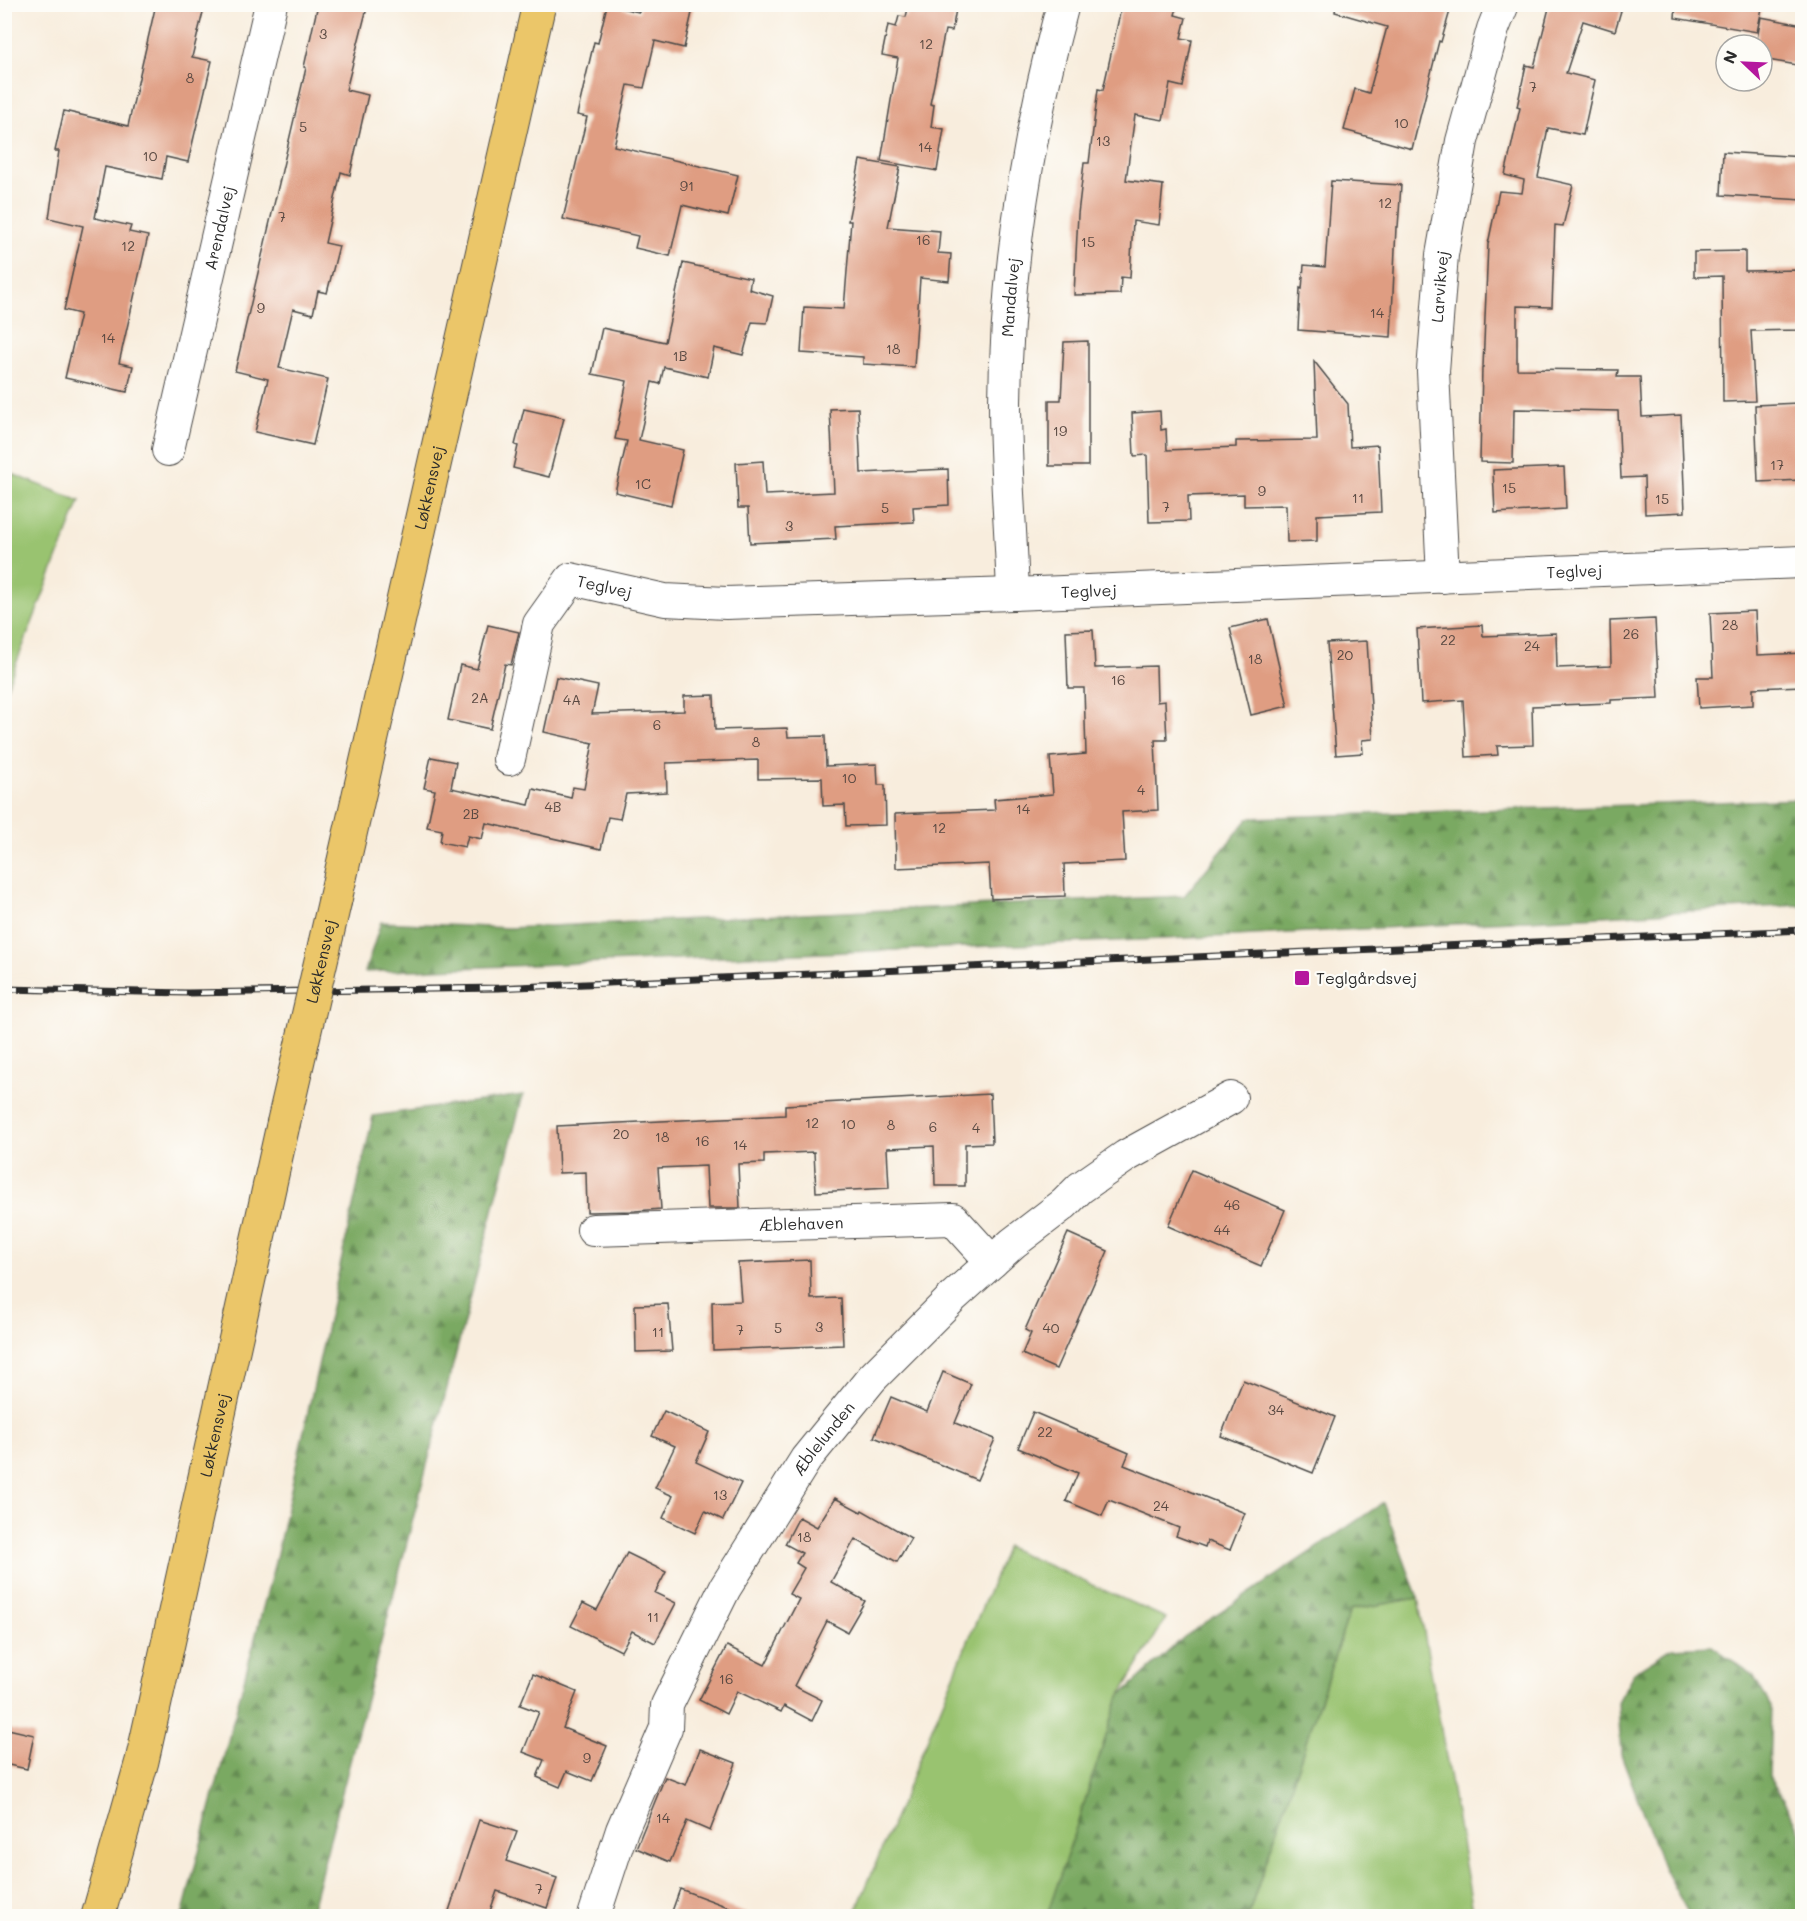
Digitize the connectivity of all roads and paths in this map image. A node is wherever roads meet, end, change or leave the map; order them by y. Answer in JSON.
{"nodes":[{"id":1,"x":271,"y":4,"type":"edge"},
{"id":2,"x":539,"y":4,"type":"edge"},
{"id":3,"x":1063,"y":4,"type":"edge"},
{"id":4,"x":1503,"y":4,"type":"edge"},
{"id":5,"x":168,"y":450,"type":"dead end"},
{"id":6,"x":1803,"y":562,"type":"edge"},
{"id":7,"x":1443,"y":577,"type":"junction"},
{"id":8,"x":1013,"y":594,"type":"junction"},
{"id":9,"x":509,"y":759,"type":"dead end"},
{"id":10,"x":1231,"y":1098,"type":"dead end"},
{"id":11,"x":593,"y":1230,"type":"dead end"},
{"id":12,"x":992,"y":1262,"type":"junction"},
{"id":13,"x":98,"y":1917,"type":"edge"},
{"id":14,"x":594,"y":1917,"type":"edge"}],
"edges":[{"from":1,"to":5,"type":"street","name":"Arendalvej"},
{"from":2,"to":13,"type":"main road","name":"Løkkensvej","bridge":true},
{"from":3,"to":8,"type":"street","name":"Mandalvej"},
{"from":4,"to":7,"type":"street","name":"Larvikvej"},
{"from":6,"to":7,"type":"street","name":"Teglvej"},
{"from":7,"to":8,"type":"street","name":"Teglvej"},
{"from":8,"to":9,"type":"street","name":"Teglvej"},
{"from":10,"to":12,"type":"street","name":"Æblelunden"},
{"from":11,"to":12,"type":"street","name":"Æblehaven"},
{"from":12,"to":14,"type":"street","name":"Æblelunden"}]}
